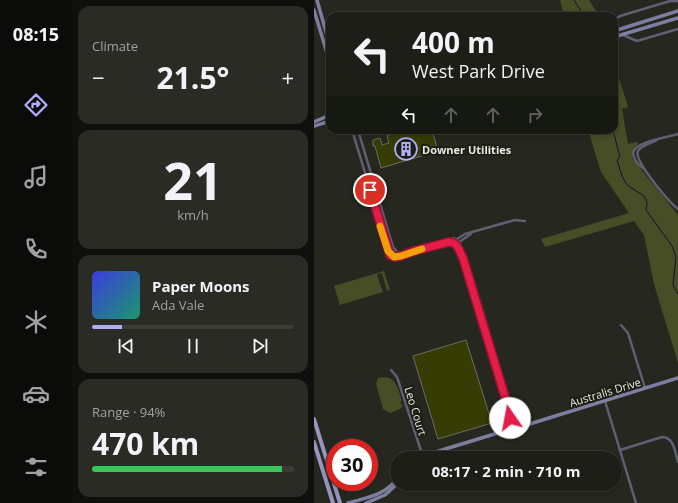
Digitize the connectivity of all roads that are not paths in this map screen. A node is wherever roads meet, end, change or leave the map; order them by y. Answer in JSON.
{"nodes":[{"id":1,"x":317,"y":0,"type":"edge"},
{"id":2,"x":678,"y":1,"type":"edge"},
{"id":3,"x":314,"y":10,"type":"edge"},
{"id":4,"x":678,"y":11,"type":"edge"},
{"id":5,"x":618,"y":17,"type":"edge"},
{"id":6,"x":678,"y":18,"type":"edge"},
{"id":7,"x":678,"y":29,"type":"edge"},
{"id":8,"x":618,"y":30,"type":"edge"},
{"id":9,"x":326,"y":32,"type":"edge"},
{"id":10,"x":623,"y":34,"type":"junction"},
{"id":11,"x":618,"y":36,"type":"edge"},
{"id":12,"x":326,"y":50,"type":"edge"},
{"id":13,"x":326,"y":117,"type":"edge"},
{"id":14,"x":314,"y":122,"type":"edge"},
{"id":15,"x":326,"y":122,"type":"edge"},
{"id":16,"x":314,"y":126,"type":"edge"},
{"id":17,"x":353,"y":134,"type":"edge"},
{"id":18,"x":359,"y":134,"type":"edge"},
{"id":19,"x":678,"y":134,"type":"edge"},
{"id":20,"x":368,"y":186,"type":"junction"},
{"id":21,"x":375,"y":186,"type":"junction"},
{"id":22,"x":370,"y":190,"type":"junction"},
{"id":23,"x":674,"y":206,"type":"junction"},
{"id":24,"x":678,"y":209,"type":"edge"},
{"id":25,"x":678,"y":213,"type":"edge"},
{"id":26,"x":525,"y":221,"type":"dead end"},
{"id":27,"x":471,"y":234,"type":"junction"},
{"id":28,"x":457,"y":239,"type":"junction"},
{"id":29,"x":459,"y":242,"type":"junction"},
{"id":30,"x":438,"y":244,"type":"junction"},
{"id":31,"x":455,"y":244,"type":"junction"},
{"id":32,"x":414,"y":251,"type":"junction"},
{"id":33,"x":397,"y":252,"type":"junction"},
{"id":34,"x":394,"y":257,"type":"junction"},
{"id":35,"x":463,"y":258,"type":"junction"},
{"id":36,"x":621,"y":326,"type":"dead end"},
{"id":37,"x":391,"y":370,"type":"dead end"},
{"id":38,"x":678,"y":378,"type":"edge"},
{"id":39,"x":645,"y":389,"type":"junction"},
{"id":40,"x":605,"y":401,"type":"junction"},
{"id":41,"x":509,"y":410,"type":"junction"},
{"id":42,"x":314,"y":419,"type":"edge"},
{"id":43,"x":536,"y":422,"type":"junction"},
{"id":44,"x":517,"y":423,"type":"junction"},
{"id":45,"x":509,"y":426,"type":"junction"},
{"id":46,"x":520,"y":430,"type":"junction"},
{"id":47,"x":511,"y":433,"type":"junction"},
{"id":48,"x":489,"y":436,"type":"junction"},
{"id":49,"x":314,"y":442,"type":"edge"},
{"id":50,"x":620,"y":450,"type":"junction"},
{"id":51,"x":421,"y":451,"type":"edge"},
{"id":52,"x":442,"y":451,"type":"edge"},
{"id":53,"x":678,"y":462,"type":"edge"},
{"id":54,"x":390,"y":487,"type":"edge"},
{"id":55,"x":390,"y":490,"type":"edge"},
{"id":56,"x":333,"y":503,"type":"edge"},
{"id":57,"x":340,"y":503,"type":"edge"},
{"id":58,"x":348,"y":503,"type":"edge"},
{"id":59,"x":366,"y":503,"type":"edge"},
{"id":60,"x":636,"y":503,"type":"edge"}],
"edges":[{"from":1,"to":9,"type":"street"},
{"from":2,"to":5,"type":"street"},
{"from":3,"to":12,"type":"street"},
{"from":4,"to":8,"type":"street"},
{"from":6,"to":10,"type":"street"},
{"from":7,"to":10,"type":"street"},
{"from":10,"to":11,"type":"street"},
{"from":13,"to":14,"type":"street"},
{"from":15,"to":16,"type":"street"},
{"from":17,"to":20,"type":"street"},
{"from":18,"to":21,"type":"street"},
{"from":19,"to":23,"type":"street"},
{"from":20,"to":21,"type":"street"},
{"from":20,"to":22,"type":"street"},
{"from":21,"to":22,"type":"street"},
{"from":21,"to":33,"type":"street"},
{"from":22,"to":34,"type":"street"},
{"from":23,"to":24,"type":"street"},
{"from":23,"to":25,"type":"street"},
{"from":26,"to":27,"type":"street"},
{"from":27,"to":28,"type":"street"},
{"from":27,"to":29,"type":"street"},
{"from":28,"to":29,"type":"street"},
{"from":28,"to":30,"type":"street"},
{"from":28,"to":31,"type":"street"},
{"from":29,"to":31,"type":"street"},
{"from":29,"to":35,"type":"street"},
{"from":30,"to":31,"type":"street"},
{"from":30,"to":32,"type":"street"},
{"from":31,"to":35,"type":"street"},
{"from":32,"to":33,"type":"street"},
{"from":32,"to":34,"type":"street"},
{"from":33,"to":34,"type":"street"},
{"from":35,"to":41,"type":"street"},
{"from":36,"to":39,"type":"street"},
{"from":37,"to":51,"type":"street","name":"Leo Court"},
{"from":38,"to":39,"type":"street","name":"Australis Drive"},
{"from":39,"to":40,"type":"street","name":"Australis Drive"},
{"from":40,"to":43,"type":"street","name":"Australis Drive"},
{"from":40,"to":50,"type":"street"},
{"from":41,"to":44,"type":"street"},
{"from":41,"to":45,"type":"street"},
{"from":42,"to":57,"type":"main road"},
{"from":43,"to":44,"type":"street","name":"Australis Drive"},
{"from":43,"to":46,"type":"street","name":"Australis Drive"},
{"from":44,"to":45,"type":"street"},
{"from":44,"to":46,"type":"street"},
{"from":45,"to":47,"type":"street"},
{"from":45,"to":48,"type":"street"},
{"from":46,"to":47,"type":"street"},
{"from":47,"to":48,"type":"street"},
{"from":48,"to":52,"type":"street"},
{"from":49,"to":56,"type":"main road"},
{"from":50,"to":53,"type":"street"},
{"from":50,"to":60,"type":"street"},
{"from":54,"to":58,"type":"street"},
{"from":55,"to":59,"type":"street"}]}
